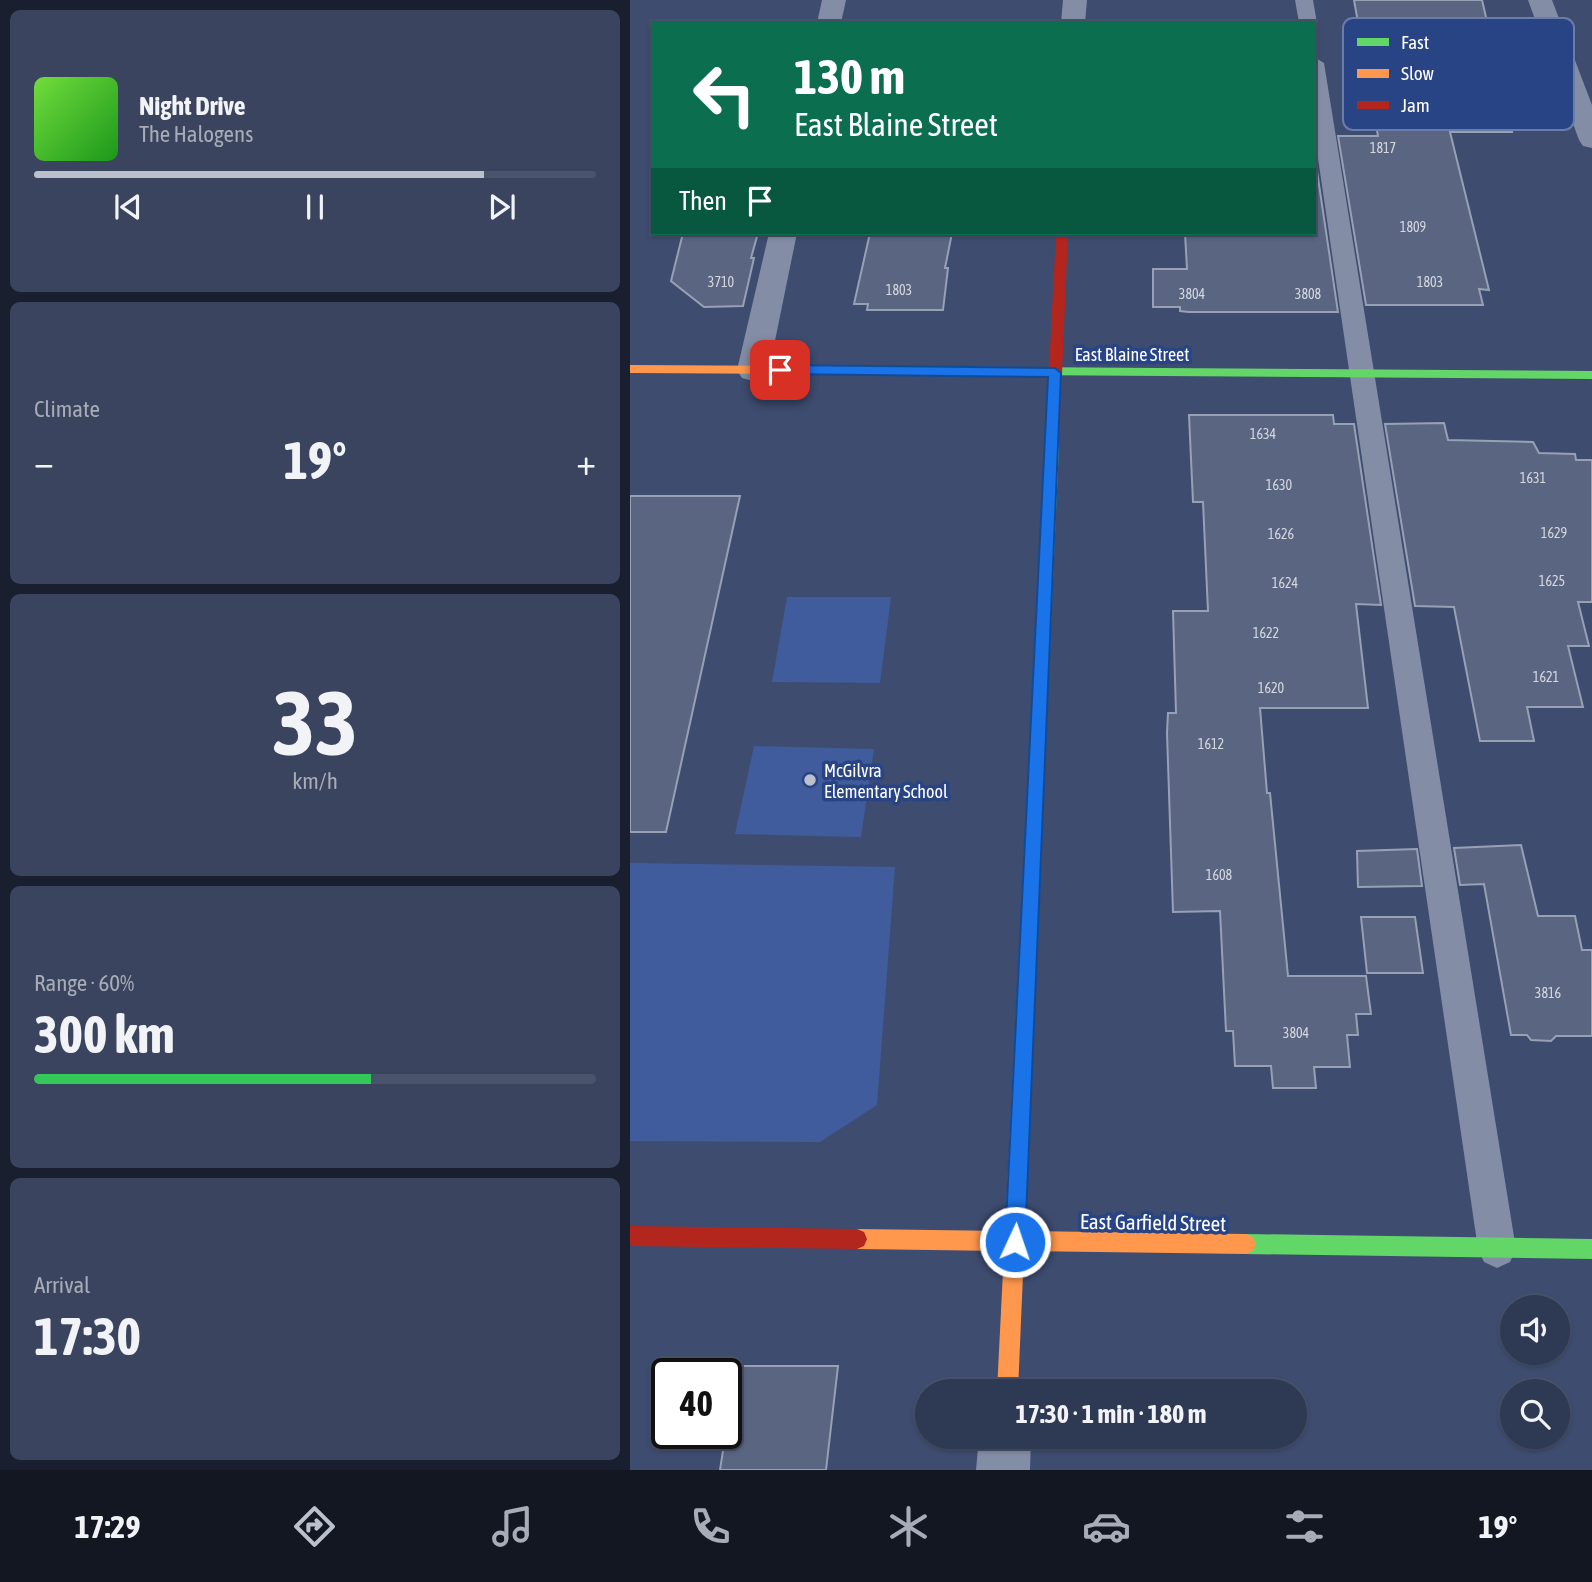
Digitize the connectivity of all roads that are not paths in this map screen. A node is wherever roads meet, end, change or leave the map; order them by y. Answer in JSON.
{"nodes":[{"id":1,"x":834,"y":0,"type":"edge"},
{"id":2,"x":1075,"y":0,"type":"edge"},
{"id":3,"x":1304,"y":0,"type":"edge"},
{"id":4,"x":1540,"y":0,"type":"edge"},
{"id":5,"x":1547,"y":18,"type":"edge"},
{"id":6,"x":829,"y":21,"type":"edge"},
{"id":7,"x":1073,"y":21,"type":"edge"},
{"id":8,"x":1308,"y":21,"type":"edge"},
{"id":9,"x":1316,"y":75,"type":"edge"},
{"id":10,"x":1574,"y":92,"type":"edge"},
{"id":11,"x":1592,"y":140,"type":"edge"},
{"id":12,"x":783,"y":235,"type":"edge"},
{"id":13,"x":1062,"y":235,"type":"edge"},
{"id":14,"x":630,"y":369,"type":"edge"},
{"id":15,"x":753,"y":370,"type":"junction"},
{"id":16,"x":1055,"y":373,"type":"junction"},
{"id":17,"x":1364,"y":374,"type":"junction"},
{"id":18,"x":1592,"y":375,"type":"edge"},
{"id":19,"x":630,"y":1236,"type":"edge"},
{"id":20,"x":1015,"y":1242,"type":"junction"},
{"id":21,"x":1497,"y":1249,"type":"junction"},
{"id":22,"x":1592,"y":1249,"type":"edge"},
{"id":23,"x":1008,"y":1379,"type":"edge"},
{"id":24,"x":1004,"y":1449,"type":"edge"},
{"id":25,"x":1003,"y":1470,"type":"edge"}],
"edges":[{"from":1,"to":6,"type":"street"},
{"from":2,"to":7,"type":"street"},
{"from":3,"to":8,"type":"lane"},
{"from":4,"to":5,"type":"street"},
{"from":9,"to":17,"type":"lane"},
{"from":10,"to":11,"type":"street"},
{"from":12,"to":15,"type":"street"},
{"from":13,"to":16,"type":"street"},
{"from":14,"to":15,"type":"street","name":"East Blaine Street"},
{"from":15,"to":16,"type":"street","name":"East Blaine Street"},
{"from":16,"to":17,"type":"street","name":"East Blaine Street"},
{"from":16,"to":20,"type":"street"},
{"from":17,"to":18,"type":"street","name":"East Blaine Street"},
{"from":17,"to":21,"type":"lane"},
{"from":19,"to":20,"type":"street","name":"East Garfield Street"},
{"from":20,"to":21,"type":"street","name":"East Garfield Street"},
{"from":20,"to":23,"type":"street"},
{"from":21,"to":22,"type":"street","name":"East Garfield Street"},
{"from":24,"to":25,"type":"street"}]}
